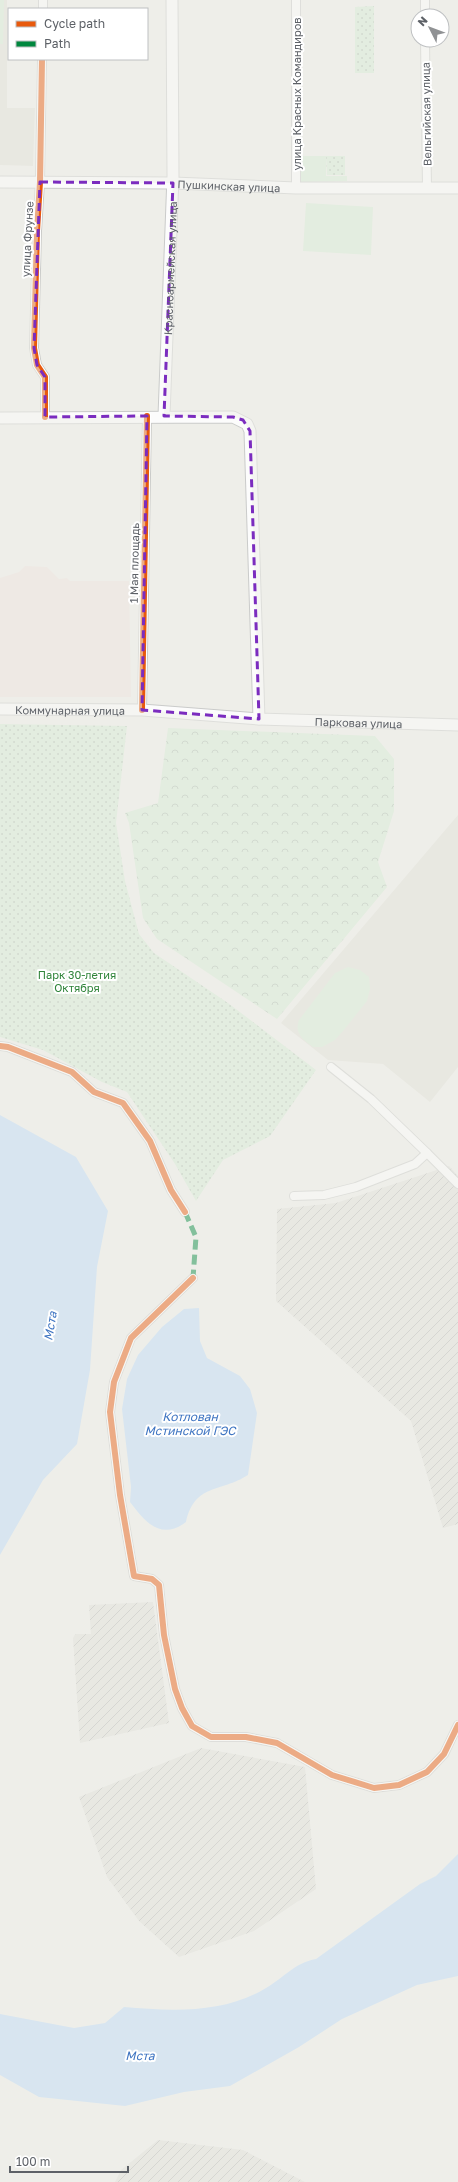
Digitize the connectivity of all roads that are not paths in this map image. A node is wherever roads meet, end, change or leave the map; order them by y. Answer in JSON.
{"nodes":[{"id":1,"x":172,"y":0,"type":"edge"},
{"id":2,"x":296,"y":0,"type":"edge"},
{"id":3,"x":425,"y":48,"type":"edge"},
{"id":4,"x":42,"y":60,"type":"edge"},
{"id":5,"x":0,"y":182,"type":"edge"},
{"id":6,"x":40,"y":182,"type":"junction"},
{"id":7,"x":173,"y":183,"type":"junction"},
{"id":8,"x":296,"y":188,"type":"junction"},
{"id":9,"x":427,"y":188,"type":"junction"},
{"id":10,"x":458,"y":188,"type":"edge"},
{"id":11,"x":147,"y":416,"type":"junction"},
{"id":12,"x":164,"y":416,"type":"junction"},
{"id":13,"x":45,"y":417,"type":"junction"},
{"id":14,"x":0,"y":418,"type":"edge"},
{"id":15,"x":0,"y":709,"type":"edge"},
{"id":16,"x":142,"y":710,"type":"junction"},
{"id":17,"x":259,"y":719,"type":"junction"},
{"id":18,"x":458,"y":725,"type":"edge"},
{"id":19,"x":0,"y":1046,"type":"edge"},
{"id":20,"x":331,"y":1066,"type":"dead end"},
{"id":21,"x":427,"y":1153,"type":"junction"},
{"id":22,"x":458,"y":1184,"type":"edge"},
{"id":23,"x":294,"y":1196,"type":"dead end"},
{"id":24,"x":185,"y":1212,"type":"dead end"},
{"id":25,"x":193,"y":1278,"type":"dead end"},
{"id":26,"x":458,"y":1725,"type":"edge"}],
"edges":[{"from":1,"to":7,"type":"main road","name":"Красноармейская улица"},
{"from":2,"to":8,"type":"street","name":"улица Красных Командиров"},
{"from":3,"to":9,"type":"street","name":"Вельгийская улица"},
{"from":4,"to":6,"type":"street","name":"улица Фрунзе"},
{"from":5,"to":6,"type":"main road","name":"Пушкинская улица"},
{"from":6,"to":7,"type":"main road","name":"Пушкинская улица"},
{"from":6,"to":13,"type":"street","name":"улица Фрунзе"},
{"from":7,"to":8,"type":"main road","name":"Пушкинская улица"},
{"from":7,"to":12,"type":"main road","name":"Красноармейская улица"},
{"from":8,"to":9,"type":"main road","name":"Пушкинская улица"},
{"from":9,"to":10,"type":"main road","name":"Пушкинская улица"},
{"from":11,"to":12,"type":"main road"},
{"from":11,"to":13,"type":"main road"},
{"from":11,"to":16,"type":"street","name":"1 Мая площадь"},
{"from":12,"to":17,"type":"main road"},
{"from":13,"to":14,"type":"main road"},
{"from":15,"to":16,"type":"main road","name":"Коммунарная улица"},
{"from":16,"to":17,"type":"main road","name":"Коммунарная улица"},
{"from":17,"to":18,"type":"main road","name":"Парковая улица"},
{"from":19,"to":24,"type":"street"},
{"from":20,"to":21,"type":"street"},
{"from":21,"to":22,"type":"street"},
{"from":21,"to":23,"type":"street"},
{"from":25,"to":26,"type":"street"}]}
